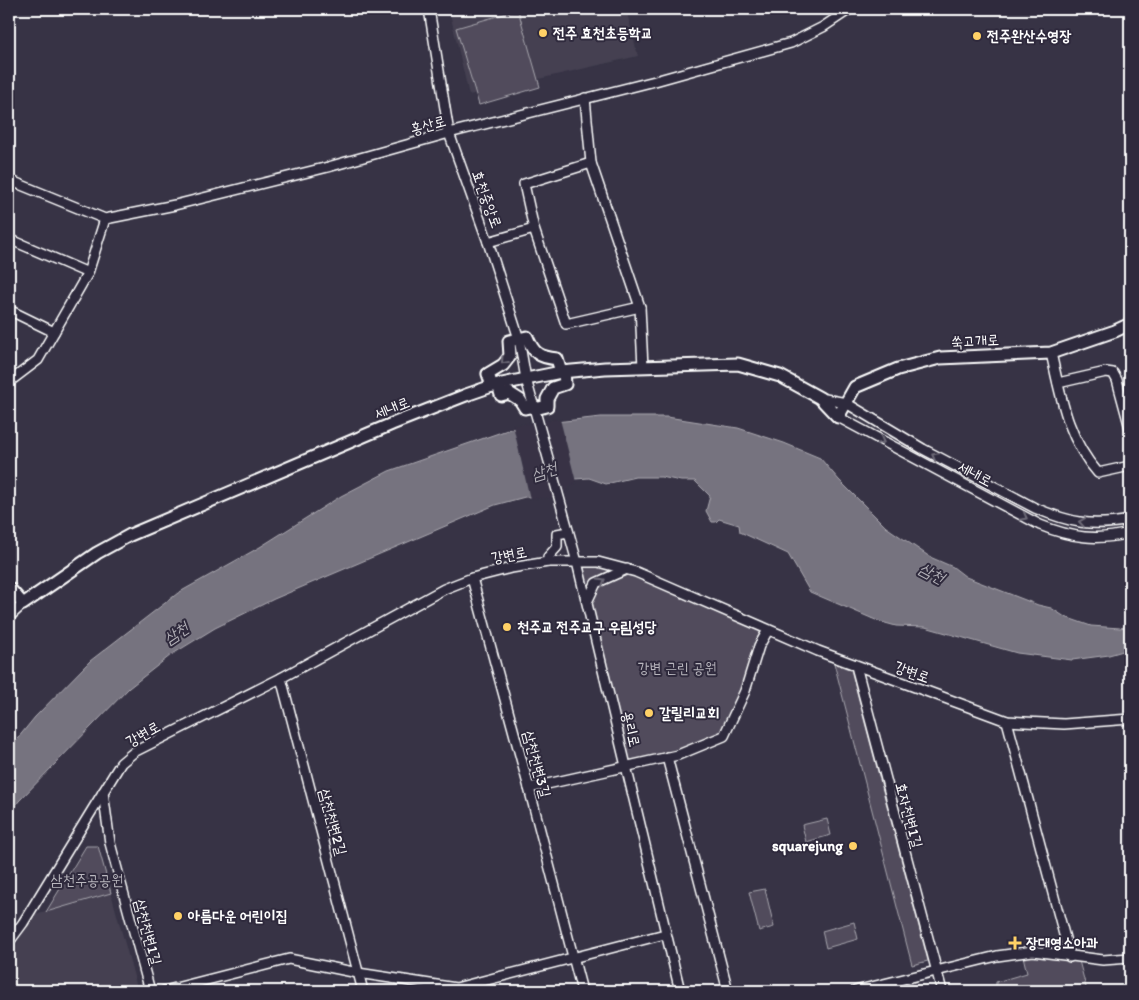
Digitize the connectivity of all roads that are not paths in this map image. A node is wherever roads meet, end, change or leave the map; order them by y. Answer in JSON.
{"nodes":[{"id":1,"x":429,"y":9,"type":"edge"},
{"id":2,"x":850,"y":9,"type":"edge"},
{"id":3,"x":585,"y":98,"type":"junction"},
{"id":4,"x":449,"y":132,"type":"junction"},
{"id":5,"x":591,"y":163,"type":"junction"},
{"id":6,"x":9,"y":180,"type":"edge"},
{"id":7,"x":105,"y":219,"type":"junction"},
{"id":8,"x":534,"y":229,"type":"junction"},
{"id":9,"x":9,"y":239,"type":"edge"},
{"id":10,"x":488,"y":242,"type":"junction"},
{"id":11,"x":88,"y":273,"type":"junction"},
{"id":12,"x":640,"y":307,"type":"junction"},
{"id":13,"x":9,"y":310,"type":"edge"},
{"id":14,"x":1130,"y":324,"type":"edge"},
{"id":15,"x":54,"y":332,"type":"junction"},
{"id":16,"x":519,"y":339,"type":"junction"},
{"id":17,"x":1051,"y":353,"type":"junction"},
{"id":18,"x":643,"y":367,"type":"junction"},
{"id":19,"x":562,"y":372,"type":"junction"},
{"id":20,"x":526,"y":379,"type":"junction"},
{"id":21,"x":9,"y":382,"type":"edge"},
{"id":22,"x":1058,"y":383,"type":"junction"},
{"id":23,"x":495,"y":385,"type":"junction"},
{"id":24,"x":820,"y":398,"type":"junction"},
{"id":25,"x":533,"y":403,"type":"junction"},
{"id":26,"x":846,"y":403,"type":"junction"},
{"id":27,"x":838,"y":417,"type":"junction"},
{"id":28,"x":1130,"y":428,"type":"edge"},
{"id":29,"x":1130,"y":466,"type":"edge"},
{"id":30,"x":1130,"y":520,"type":"edge"},
{"id":31,"x":568,"y":532,"type":"junction"},
{"id":32,"x":1130,"y":533,"type":"edge"},
{"id":33,"x":577,"y":559,"type":"junction"},
{"id":34,"x":548,"y":560,"type":"junction"},
{"id":35,"x":627,"y":569,"type":"junction"},
{"id":36,"x":472,"y":578,"type":"junction"},
{"id":37,"x":9,"y":588,"type":"edge"},
{"id":38,"x":587,"y":602,"type":"junction"},
{"id":39,"x":23,"y":604,"type":"junction"},
{"id":40,"x":9,"y":617,"type":"edge"},
{"id":41,"x":768,"y":630,"type":"junction"},
{"id":42,"x":856,"y":666,"type":"junction"},
{"id":43,"x":281,"y":678,"type":"junction"},
{"id":44,"x":1130,"y":719,"type":"edge"},
{"id":45,"x":1007,"y":721,"type":"junction"},
{"id":46,"x":667,"y":757,"type":"junction"},
{"id":47,"x":626,"y":766,"type":"junction"},
{"id":48,"x":529,"y":788,"type":"junction"},
{"id":49,"x":103,"y":792,"type":"junction"},
{"id":50,"x":665,"y":934,"type":"junction"},
{"id":51,"x":9,"y":942,"type":"edge"},
{"id":52,"x":1070,"y":956,"type":"junction"},
{"id":53,"x":573,"y":958,"type":"junction"},
{"id":54,"x":1130,"y":958,"type":"edge"},
{"id":55,"x":936,"y":971,"type":"junction"},
{"id":56,"x":358,"y":973,"type":"junction"},
{"id":57,"x":150,"y":991,"type":"edge"},
{"id":58,"x":164,"y":991,"type":"edge"},
{"id":59,"x":362,"y":991,"type":"edge"},
{"id":60,"x":582,"y":991,"type":"edge"},
{"id":61,"x":680,"y":991,"type":"edge"},
{"id":62,"x":728,"y":991,"type":"edge"},
{"id":63,"x":855,"y":991,"type":"edge"},
{"id":64,"x":942,"y":991,"type":"edge"}],
"edges":[{"from":1,"to":4,"type":"street","name":"효천중앙로"},
{"from":2,"to":3,"type":"street","name":"홍산로"},
{"from":3,"to":4,"type":"street","name":"홍산로"},
{"from":3,"to":5,"type":"street"},
{"from":4,"to":7,"type":"street","name":"홍산로"},
{"from":4,"to":10,"type":"street","name":"효천중앙로"},
{"from":5,"to":8,"type":"street"},
{"from":5,"to":12,"type":"street"},
{"from":6,"to":7,"type":"street"},
{"from":7,"to":11,"type":"street"},
{"from":8,"to":10,"type":"street"},
{"from":8,"to":12,"type":"street"},
{"from":9,"to":11,"type":"street"},
{"from":10,"to":16,"type":"street","name":"효천중앙로"},
{"from":11,"to":15,"type":"street"},
{"from":12,"to":18,"type":"street"},
{"from":13,"to":15,"type":"street"},
{"from":14,"to":17,"type":"main road","name":"쑥고개로"},
{"from":15,"to":21,"type":"street"},
{"from":16,"to":19,"type":"main road"},
{"from":16,"to":20,"type":"street","name":"효천중앙로"},
{"from":16,"to":23,"type":"main road","one_way":true},
{"from":17,"to":22,"type":"street"},
{"from":17,"to":26,"type":"main road","name":"쑥고개로"},
{"from":18,"to":19,"type":"main road","name":"세내로"},
{"from":18,"to":24,"type":"main road","name":"세내로"},
{"from":19,"to":20,"type":"main road","name":"세내로"},
{"from":19,"to":25,"type":"main road"},
{"from":20,"to":23,"type":"main road","name":"세내로"},
{"from":20,"to":25,"type":"street","name":"효천중앙로"},
{"from":22,"to":28,"type":"street"},
{"from":22,"to":29,"type":"street"},
{"from":23,"to":25,"type":"main road"},
{"from":23,"to":39,"type":"main road","name":"세내로"},
{"from":24,"to":26,"type":"street","name":"세내로"},
{"from":24,"to":27,"type":"main road","name":"세내로"},
{"from":25,"to":31,"type":"street","name":"효천중앙로"},
{"from":26,"to":27,"type":"main road","name":"쑥고개로"},
{"from":30,"to":26,"type":"street","name":"세내로","one_way":true},
{"from":27,"to":32,"type":"street","name":"세내로","one_way":true},
{"from":31,"to":33,"type":"street","name":"용리로"},
{"from":31,"to":34,"type":"street"},
{"from":33,"to":34,"type":"street","name":"강변로"},
{"from":33,"to":35,"type":"street","name":"강변로"},
{"from":33,"to":38,"type":"street","name":"용리로"},
{"from":34,"to":36,"type":"street","name":"강변로"},
{"from":38,"to":35,"type":"street","one_way":true},
{"from":35,"to":41,"type":"street","name":"강변로"},
{"from":36,"to":43,"type":"street","name":"강변로"},
{"from":36,"to":48,"type":"street","name":"삼천천변3길"},
{"from":37,"to":39,"type":"main road"},
{"from":38,"to":47,"type":"street","name":"용리로"},
{"from":39,"to":40,"type":"street","name":"세내로"},
{"from":41,"to":42,"type":"street","name":"강변로"},
{"from":41,"to":46,"type":"street"},
{"from":42,"to":45,"type":"street","name":"강변로"},
{"from":42,"to":55,"type":"street","name":"효자천변1길"},
{"from":43,"to":49,"type":"street","name":"강변로"},
{"from":43,"to":56,"type":"street","name":"삼천천변2길"},
{"from":44,"to":45,"type":"street","name":"강변로"},
{"from":45,"to":52,"type":"street"},
{"from":46,"to":47,"type":"street"},
{"from":46,"to":62,"type":"street"},
{"from":47,"to":48,"type":"street"},
{"from":47,"to":50,"type":"street","name":"용리로"},
{"from":48,"to":53,"type":"street","name":"삼천천변3길"},
{"from":49,"to":51,"type":"street","name":"강변로"},
{"from":49,"to":57,"type":"street","name":"삼천천변1길"},
{"from":50,"to":53,"type":"street"},
{"from":50,"to":61,"type":"street","name":"용리로"},
{"from":52,"to":54,"type":"street"},
{"from":52,"to":55,"type":"street"},
{"from":53,"to":56,"type":"street"},
{"from":53,"to":60,"type":"street","name":"삼천천변3길"},
{"from":55,"to":63,"type":"street"},
{"from":55,"to":64,"type":"street","name":"효자천변1길"},
{"from":56,"to":58,"type":"street"},
{"from":56,"to":59,"type":"street","name":"삼천천변2길"}]}
